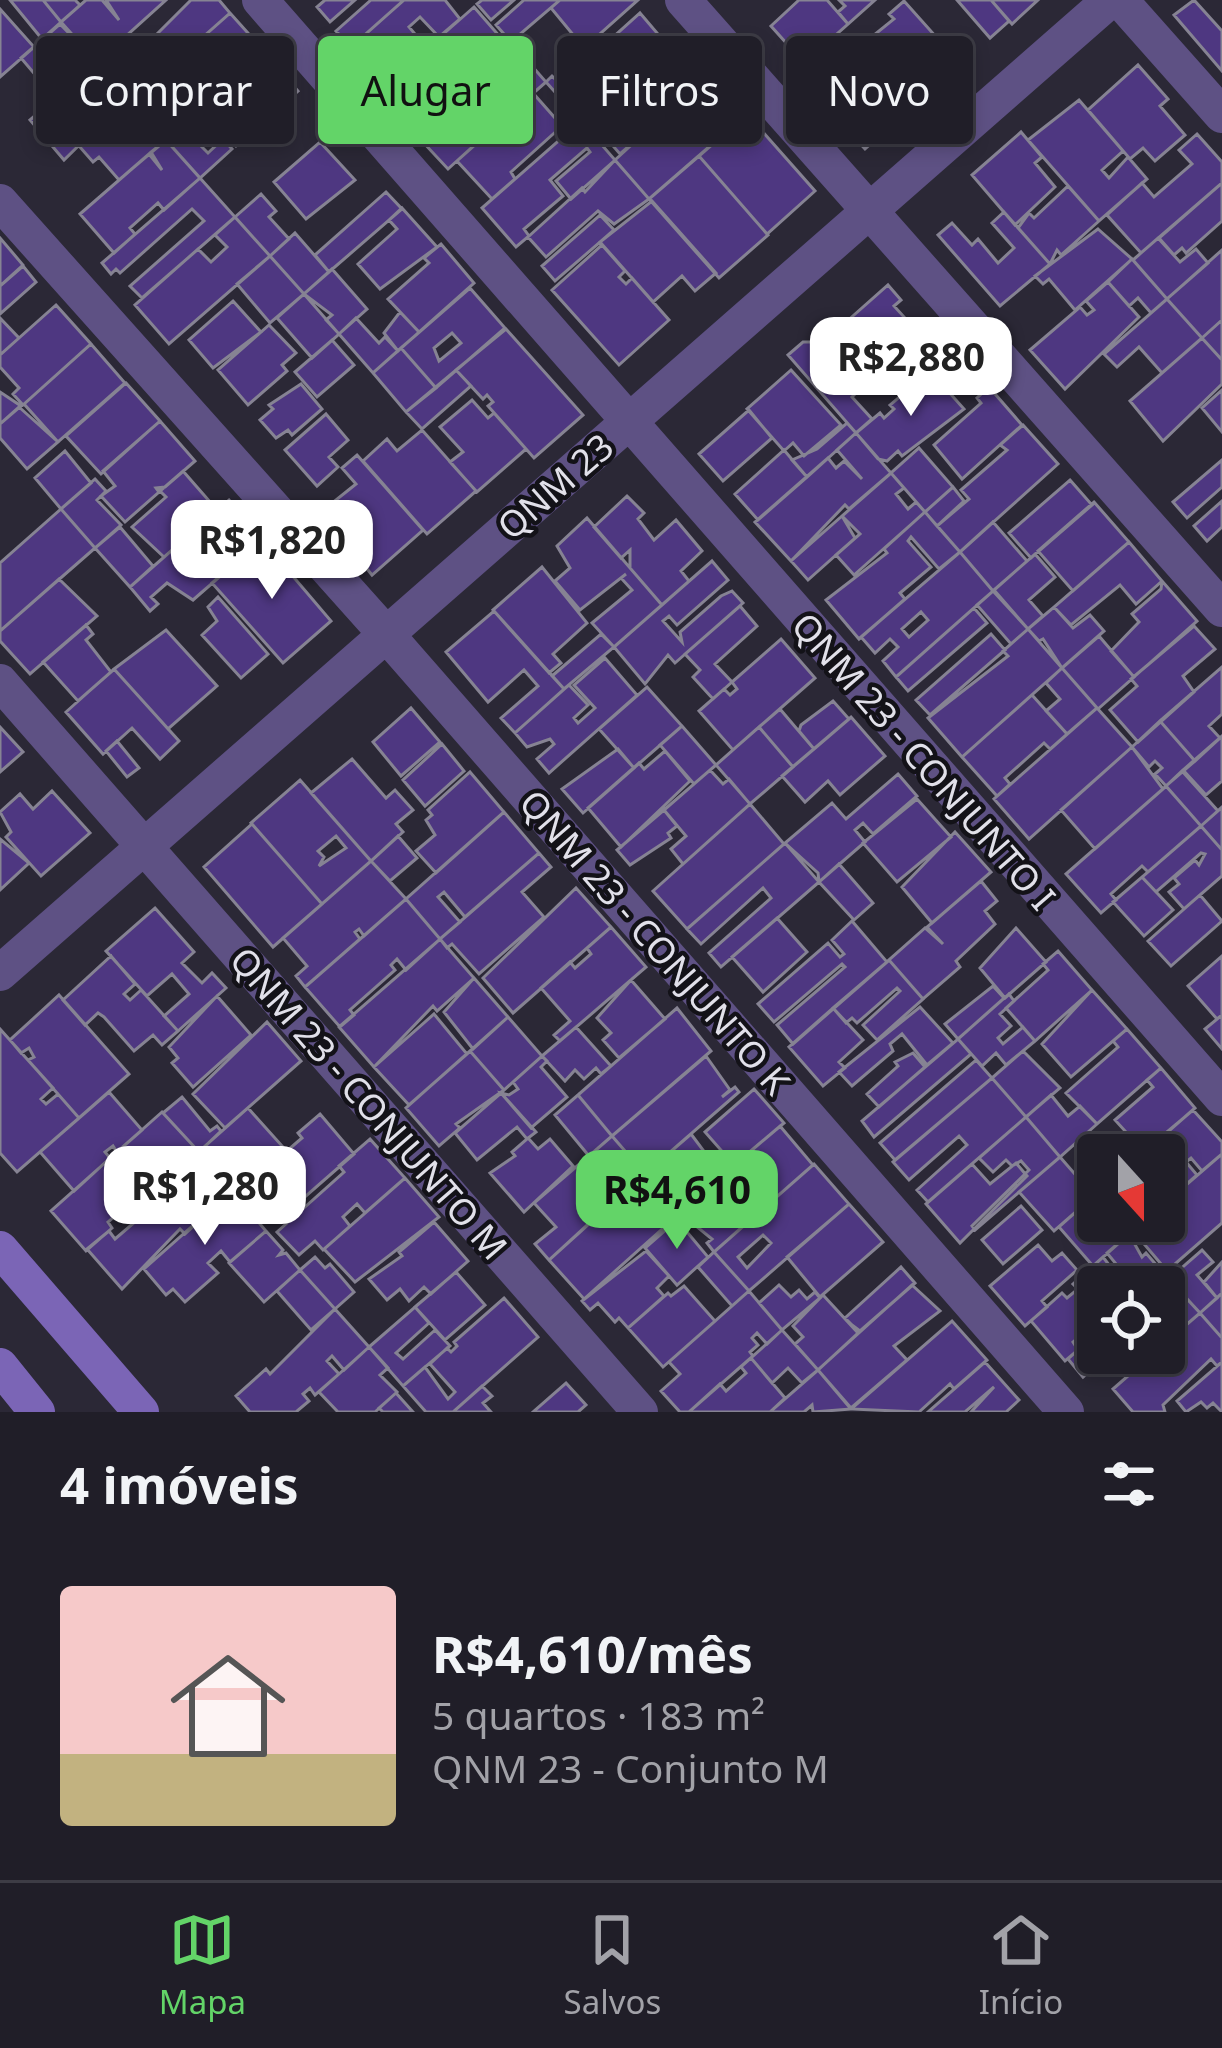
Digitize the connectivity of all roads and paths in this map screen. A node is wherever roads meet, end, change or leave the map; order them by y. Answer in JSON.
{"nodes":[{"id":1,"x":260,"y":0,"type":"edge"},
{"id":2,"x":682,"y":0,"type":"edge"},
{"id":3,"x":1110,"y":0,"type":"edge"},
{"id":4,"x":1120,"y":0,"type":"edge"},
{"id":5,"x":1222,"y":116,"type":"edge"},
{"id":6,"x":0,"y":202,"type":"edge"},
{"id":7,"x":869,"y":212,"type":"junction"},
{"id":8,"x":627,"y":423,"type":"junction"},
{"id":9,"x":1222,"y":609,"type":"edge"},
{"id":10,"x":386,"y":634,"type":"junction"},
{"id":11,"x":0,"y":682,"type":"edge"},
{"id":12,"x":145,"y":849,"type":"junction"},
{"id":13,"x":0,"y":974,"type":"edge"},
{"id":14,"x":1222,"y":1098,"type":"edge"},
{"id":15,"x":0,"y":1249,"type":"edge"},
{"id":16,"x":0,"y":1366,"type":"edge"},
{"id":17,"x":0,"y":1402,"type":"edge"},
{"id":18,"x":9,"y":1412,"type":"edge"},
{"id":19,"x":37,"y":1412,"type":"edge"},
{"id":20,"x":141,"y":1412,"type":"edge"},
{"id":21,"x":640,"y":1412,"type":"edge"},
{"id":22,"x":1066,"y":1412,"type":"edge"}],
"edges":[{"from":1,"to":8,"type":"street","name":"QNM 23 - CONJUNTO I"},
{"from":2,"to":7,"type":"street"},
{"from":3,"to":7,"type":"street","name":"QNM 23"},
{"from":4,"to":5,"type":"street"},
{"from":6,"to":10,"type":"street","name":"QNM 23 - CONJUNTO K"},
{"from":7,"to":8,"type":"street","name":"QNM 23"},
{"from":7,"to":9,"type":"street"},
{"from":8,"to":10,"type":"street","name":"QNM 23"},
{"from":8,"to":14,"type":"street","name":"QNM 23 - CONJUNTO I"},
{"from":10,"to":12,"type":"street","name":"QNM 23"},
{"from":10,"to":22,"type":"street","name":"QNM 23 - CONJUNTO K"},
{"from":11,"to":12,"type":"street","name":"QNM 23 - CONJUNTO M"},
{"from":12,"to":13,"type":"street","name":"QNM 23"},
{"from":12,"to":21,"type":"street","name":"QNM 23 - CONJUNTO M"},
{"from":15,"to":20,"type":"main road"},
{"from":16,"to":19,"type":"main road"},
{"from":17,"to":18,"type":"main road"}]}
